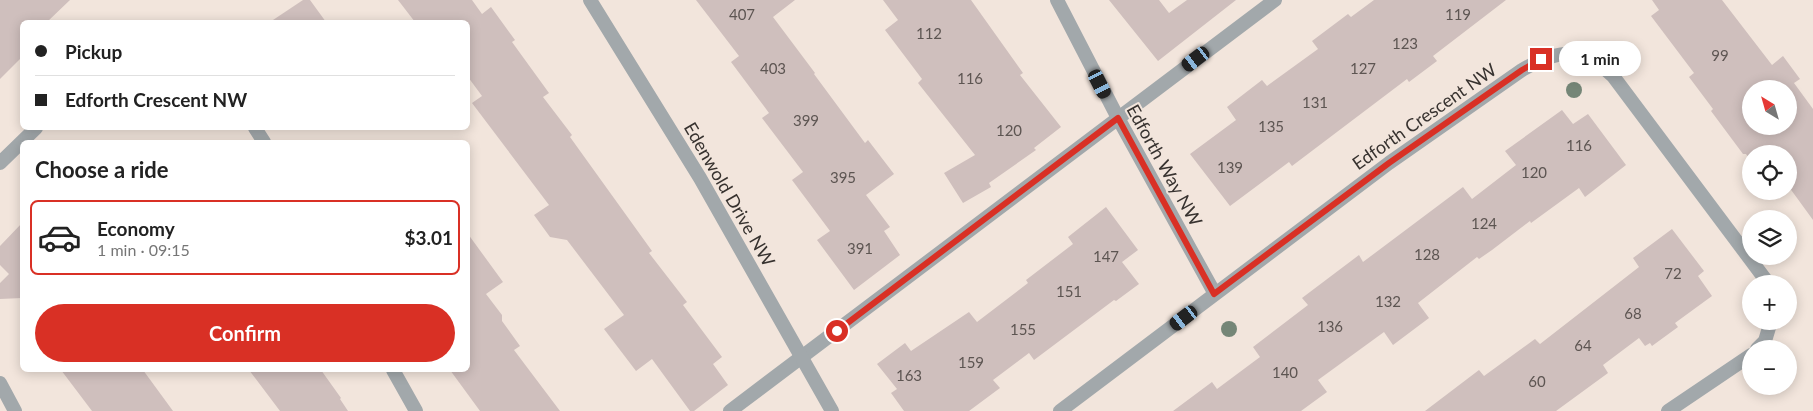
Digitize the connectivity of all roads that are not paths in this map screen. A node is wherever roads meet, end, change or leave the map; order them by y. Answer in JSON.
{"nodes":[{"id":1,"x":590,"y":0,"type":"edge"},
{"id":2,"x":1057,"y":0,"type":"edge"},
{"id":3,"x":1275,"y":0,"type":"edge"},
{"id":4,"x":1118,"y":118,"type":"junction"},
{"id":5,"x":34,"y":130,"type":"edge"},
{"id":6,"x":24,"y":140,"type":"edge"},
{"id":7,"x":20,"y":144,"type":"edge"},
{"id":8,"x":0,"y":163,"type":"edge"},
{"id":9,"x":1763,"y":275,"type":"edge"},
{"id":10,"x":1214,"y":294,"type":"junction"},
{"id":11,"x":802,"y":357,"type":"junction"},
{"id":12,"x":1742,"y":361,"type":"edge"},
{"id":13,"x":393,"y":372,"type":"edge"},
{"id":14,"x":0,"y":383,"type":"edge"},
{"id":15,"x":16,"y":411,"type":"edge"},
{"id":16,"x":416,"y":411,"type":"edge"},
{"id":17,"x":730,"y":411,"type":"edge"},
{"id":18,"x":832,"y":411,"type":"edge"},
{"id":19,"x":1060,"y":411,"type":"edge"},
{"id":20,"x":1668,"y":411,"type":"edge"}],
"edges":[{"from":1,"to":11,"type":"street","name":"Edenwold Drive NW"},
{"from":2,"to":4,"type":"street","name":"Edforth Way NW"},
{"from":3,"to":4,"type":"street"},
{"from":4,"to":10,"type":"street","name":"Edforth Way NW"},
{"from":4,"to":11,"type":"street"},
{"from":5,"to":6,"type":"street"},
{"from":7,"to":8,"type":"street"},
{"from":9,"to":10,"type":"street","name":"Edforth Crescent NW"},
{"from":10,"to":19,"type":"street","name":"Edforth Crescent NW"},
{"from":11,"to":17,"type":"street"},
{"from":11,"to":18,"type":"street","name":"Edenwold Drive NW"},
{"from":12,"to":20,"type":"street"},
{"from":13,"to":16,"type":"street"},
{"from":14,"to":15,"type":"street"}]}
